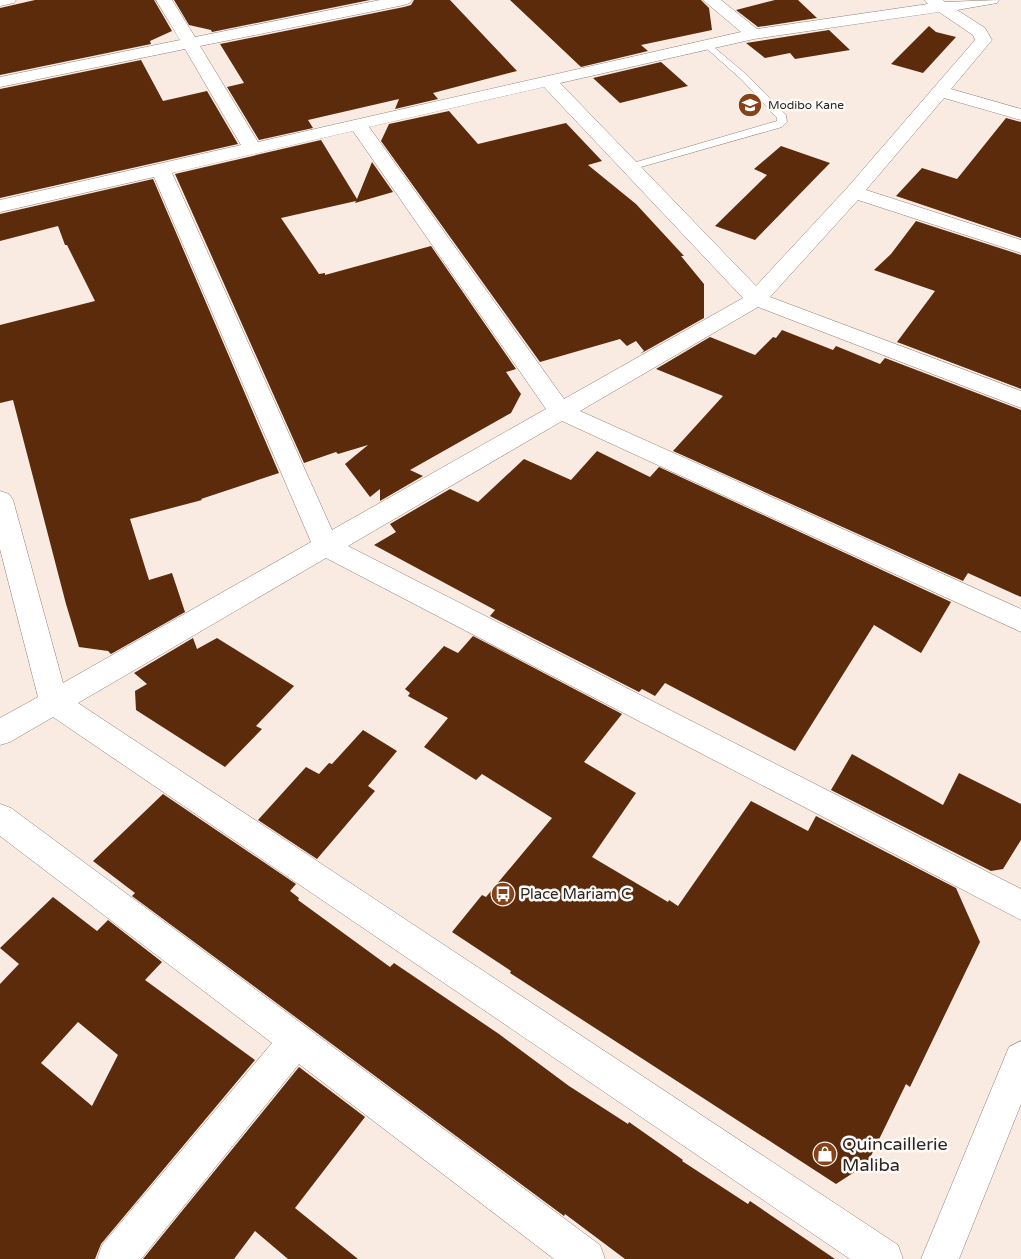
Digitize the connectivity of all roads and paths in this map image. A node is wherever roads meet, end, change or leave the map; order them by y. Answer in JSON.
{"nodes":[{"id":1,"x":5,"y":0,"type":"edge"},
{"id":2,"x":164,"y":0,"type":"edge"},
{"id":3,"x":404,"y":0,"type":"edge"},
{"id":4,"x":711,"y":0,"type":"edge"},
{"id":5,"x":991,"y":0,"type":"edge"},
{"id":6,"x":0,"y":1,"type":"edge"},
{"id":7,"x":937,"y":4,"type":"edge"},
{"id":8,"x":754,"y":34,"type":"junction"},
{"id":9,"x":190,"y":43,"type":"junction"},
{"id":10,"x":708,"y":45,"type":"junction"},
{"id":11,"x":548,"y":81,"type":"junction"},
{"id":12,"x":0,"y":82,"type":"edge"},
{"id":13,"x":941,"y":92,"type":"junction"},
{"id":14,"x":1021,"y":115,"type":"edge"},
{"id":15,"x":358,"y":125,"type":"junction"},
{"id":16,"x":253,"y":148,"type":"junction"},
{"id":17,"x":630,"y":167,"type":"junction"},
{"id":18,"x":160,"y":170,"type":"junction"},
{"id":19,"x":854,"y":192,"type":"junction"},
{"id":20,"x":0,"y":206,"type":"edge"},
{"id":21,"x":1021,"y":247,"type":"edge"},
{"id":22,"x":756,"y":298,"type":"junction"},
{"id":23,"x":1021,"y":400,"type":"edge"},
{"id":24,"x":560,"y":411,"type":"junction"},
{"id":25,"x":0,"y":500,"type":"edge"},
{"id":26,"x":326,"y":546,"type":"junction"},
{"id":27,"x":1021,"y":622,"type":"edge"},
{"id":28,"x":54,"y":702,"type":"junction"},
{"id":29,"x":0,"y":733,"type":"edge"},
{"id":30,"x":0,"y":818,"type":"edge"},
{"id":31,"x":1021,"y":904,"type":"edge"},
{"id":32,"x":296,"y":1041,"type":"junction"},
{"id":33,"x":1021,"y":1059,"type":"edge"},
{"id":34,"x":116,"y":1259,"type":"edge"},
{"id":35,"x":586,"y":1259,"type":"edge"},
{"id":36,"x":884,"y":1259,"type":"edge"},
{"id":37,"x":940,"y":1259,"type":"edge"}],
"edges":[{"from":1,"to":6,"type":"street"},
{"from":2,"to":9,"type":"street"},
{"from":3,"to":9,"type":"street"},
{"from":4,"to":8,"type":"street"},
{"from":5,"to":7,"type":"street"},
{"from":7,"to":8,"type":"street"},
{"from":7,"to":13,"type":"street"},
{"from":8,"to":10,"type":"street"},
{"from":9,"to":12,"type":"street"},
{"from":9,"to":16,"type":"street"},
{"from":10,"to":11,"type":"street"},
{"from":10,"to":17,"type":"lane"},
{"from":11,"to":15,"type":"street"},
{"from":11,"to":17,"type":"street"},
{"from":13,"to":14,"type":"street"},
{"from":13,"to":19,"type":"street"},
{"from":15,"to":16,"type":"street"},
{"from":15,"to":24,"type":"street"},
{"from":16,"to":18,"type":"street"},
{"from":17,"to":22,"type":"street"},
{"from":18,"to":20,"type":"street"},
{"from":18,"to":26,"type":"street"},
{"from":19,"to":21,"type":"street"},
{"from":19,"to":22,"type":"street"},
{"from":22,"to":23,"type":"street"},
{"from":22,"to":24,"type":"street"},
{"from":24,"to":26,"type":"street"},
{"from":24,"to":27,"type":"street"},
{"from":25,"to":28,"type":"street"},
{"from":26,"to":28,"type":"street"},
{"from":26,"to":31,"type":"street"},
{"from":28,"to":29,"type":"street"},
{"from":28,"to":36,"type":"street"},
{"from":30,"to":32,"type":"street"},
{"from":32,"to":34,"type":"street"},
{"from":32,"to":35,"type":"street"},
{"from":33,"to":37,"type":"street"}]}
